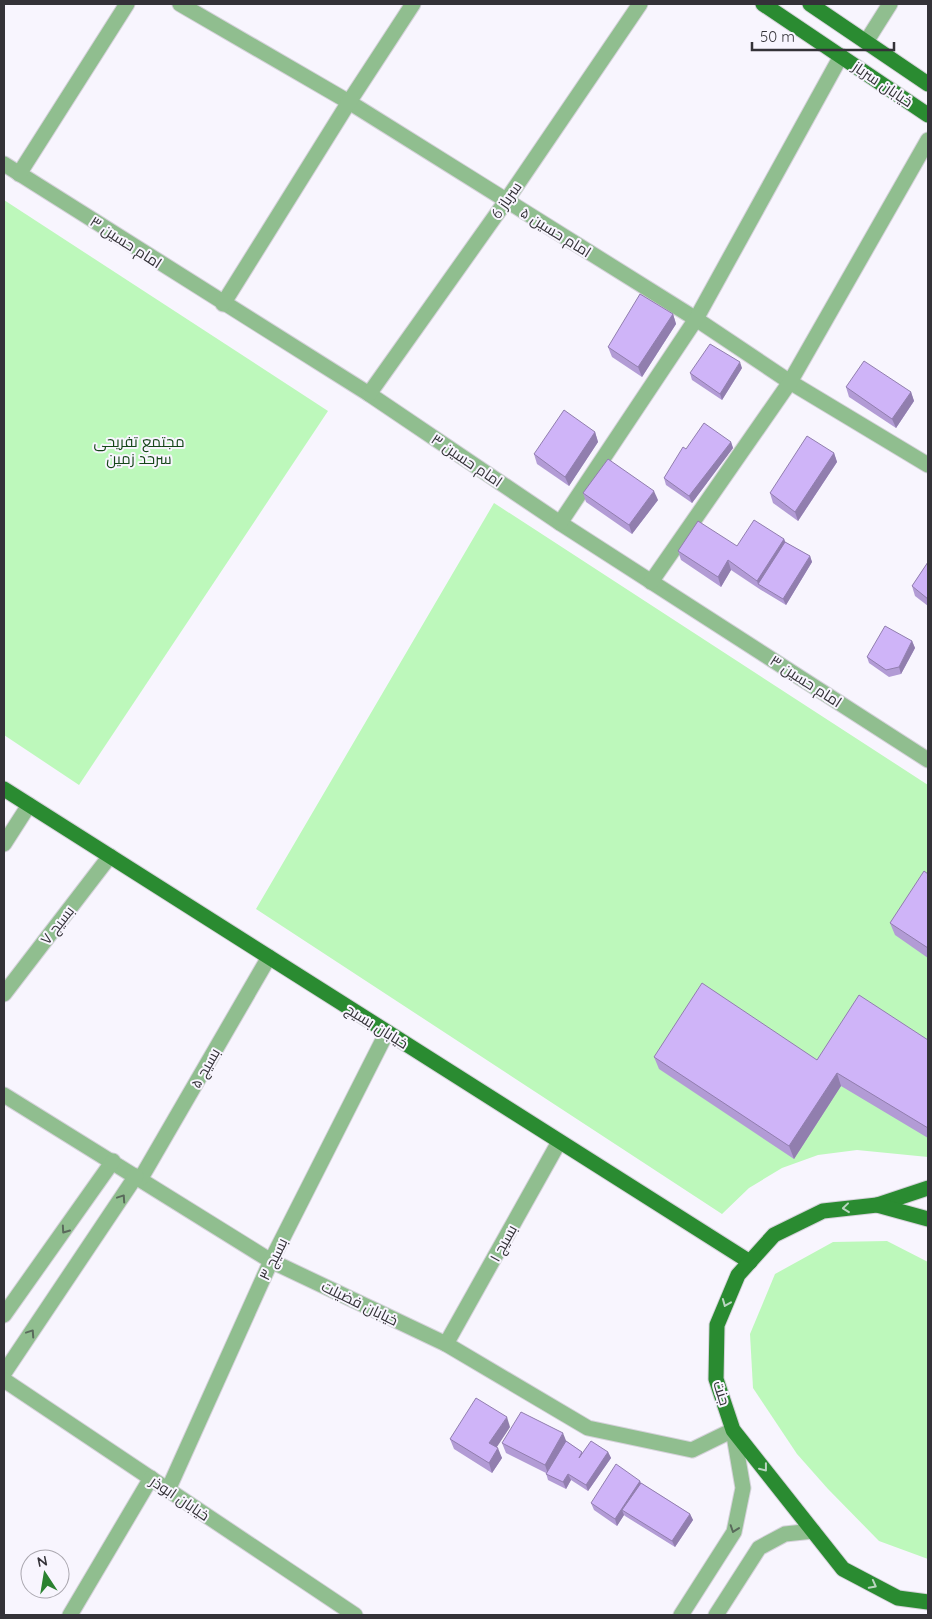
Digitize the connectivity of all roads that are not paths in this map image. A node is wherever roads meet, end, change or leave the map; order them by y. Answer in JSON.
{"nodes":[{"id":1,"x":127,"y":4,"type":"edge"},
{"id":2,"x":180,"y":4,"type":"edge"},
{"id":3,"x":413,"y":4,"type":"edge"},
{"id":4,"x":640,"y":4,"type":"edge"},
{"id":5,"x":763,"y":4,"type":"edge"},
{"id":6,"x":810,"y":4,"type":"edge"},
{"id":7,"x":890,"y":4,"type":"edge"},
{"id":8,"x":866,"y":42,"type":"junction"},
{"id":9,"x":841,"y":56,"type":"junction"},
{"id":10,"x":928,"y":84,"type":"edge"},
{"id":11,"x":349,"y":102,"type":"junction"},
{"id":12,"x":928,"y":115,"type":"edge"},
{"id":13,"x":928,"y":140,"type":"edge"},
{"id":14,"x":4,"y":164,"type":"edge"},
{"id":15,"x":19,"y":174,"type":"junction"},
{"id":16,"x":506,"y":201,"type":"junction"},
{"id":17,"x":223,"y":304,"type":"junction"},
{"id":18,"x":696,"y":319,"type":"junction"},
{"id":19,"x":790,"y":382,"type":"junction"},
{"id":20,"x":369,"y":394,"type":"junction"},
{"id":21,"x":928,"y":465,"type":"edge"},
{"id":22,"x":560,"y":523,"type":"junction"},
{"id":23,"x":651,"y":582,"type":"junction"},
{"id":24,"x":928,"y":760,"type":"edge"},
{"id":25,"x":4,"y":789,"type":"edge"},
{"id":26,"x":29,"y":805,"type":"junction"},
{"id":27,"x":4,"y":844,"type":"edge"},
{"id":28,"x":110,"y":856,"type":"junction"},
{"id":29,"x":268,"y":957,"type":"junction"},
{"id":30,"x":4,"y":994,"type":"edge"},
{"id":31,"x":387,"y":1032,"type":"junction"},
{"id":32,"x":4,"y":1096,"type":"edge"},
{"id":33,"x":560,"y":1142,"type":"junction"},
{"id":34,"x":113,"y":1161,"type":"junction"},
{"id":35,"x":139,"y":1177,"type":"junction"},
{"id":36,"x":928,"y":1188,"type":"edge"},
{"id":37,"x":877,"y":1205,"type":"junction"},
{"id":38,"x":928,"y":1218,"type":"edge"},
{"id":39,"x":271,"y":1260,"type":"junction"},
{"id":40,"x":750,"y":1262,"type":"junction"},
{"id":41,"x":4,"y":1315,"type":"edge"},
{"id":42,"x":446,"y":1344,"type":"junction"},
{"id":43,"x":4,"y":1373,"type":"edge"},
{"id":44,"x":4,"y":1380,"type":"edge"},
{"id":45,"x":734,"y":1430,"type":"junction"},
{"id":46,"x":151,"y":1478,"type":"junction"},
{"id":47,"x":168,"y":1490,"type":"junction"},
{"id":48,"x":813,"y":1531,"type":"junction"},
{"id":49,"x":928,"y":1602,"type":"edge"},
{"id":50,"x":70,"y":1615,"type":"edge"},
{"id":51,"x":356,"y":1615,"type":"edge"},
{"id":52,"x":681,"y":1615,"type":"edge"},
{"id":53,"x":716,"y":1615,"type":"edge"}],
"edges":[{"from":1,"to":15,"type":"street"},
{"from":2,"to":11,"type":"street","name":"امام حسین ۵"},
{"from":3,"to":11,"type":"street"},
{"from":4,"to":16,"type":"street","name":"سرباز 6"},
{"from":5,"to":9,"type":"main road","name":"خیابان سرباز"},
{"from":6,"to":8,"type":"main road","name":"خیابان سرباز"},
{"from":7,"to":8,"type":"street"},
{"from":8,"to":10,"type":"main road","name":"خیابان سرباز"},
{"from":9,"to":12,"type":"main road","name":"خیابان سرباز"},
{"from":9,"to":18,"type":"street"},
{"from":11,"to":16,"type":"street","name":"امام حسین ۵"},
{"from":11,"to":17,"type":"street"},
{"from":13,"to":19,"type":"street"},
{"from":14,"to":15,"type":"street","name":"امام حسین ۳"},
{"from":15,"to":17,"type":"street","name":"امام حسین ۳"},
{"from":16,"to":18,"type":"street","name":"امام حسین ۵"},
{"from":16,"to":20,"type":"street","name":"سرباز 6"},
{"from":17,"to":20,"type":"street","name":"امام حسین ۳"},
{"from":18,"to":19,"type":"street","name":"امام حسین ۵"},
{"from":18,"to":22,"type":"street"},
{"from":19,"to":21,"type":"street","name":"امام حسین ۵"},
{"from":19,"to":23,"type":"street"},
{"from":20,"to":22,"type":"street","name":"امام حسین ۳"},
{"from":22,"to":23,"type":"street","name":"امام حسین ۳"},
{"from":23,"to":24,"type":"street","name":"امام حسین ۳"},
{"from":25,"to":26,"type":"main road","name":"خیابان بسیج"},
{"from":26,"to":27,"type":"street"},
{"from":26,"to":28,"type":"main road","name":"خیابان بسیج"},
{"from":28,"to":29,"type":"main road","name":"خیابان بسیج"},
{"from":28,"to":30,"type":"street","name":"بسیج ۷"},
{"from":29,"to":31,"type":"main road","name":"خیابان بسیج"},
{"from":29,"to":35,"type":"street","name":"بسیج ۵"},
{"from":31,"to":33,"type":"main road","name":"خیابان بسیج"},
{"from":31,"to":39,"type":"street","name":"بسیج ۳"},
{"from":32,"to":34,"type":"street","name":"خیابان فضیلت"},
{"from":33,"to":40,"type":"main road","name":"خیابان بسیج"},
{"from":33,"to":42,"type":"street","name":"بسیج ۱"},
{"from":34,"to":35,"type":"street","name":"خیابان فضیلت"},
{"from":34,"to":41,"type":"street","one_way":true},
{"from":35,"to":39,"type":"street","name":"خیابان فضیلت"},
{"from":43,"to":35,"type":"street","name":"بسیج ۵","one_way":true},
{"from":36,"to":37,"type":"main road"},
{"from":37,"to":38,"type":"main road","name":"جنت"},
{"from":37,"to":40,"type":"main road","name":"جنت","one_way":true},
{"from":39,"to":42,"type":"street","name":"خیابان فضیلت"},
{"from":39,"to":47,"type":"street","name":"بسیج ۳"},
{"from":40,"to":45,"type":"main road","name":"جنت","one_way":true},
{"from":42,"to":45,"type":"street","name":"خیابان فضیلت"},
{"from":44,"to":46,"type":"street","name":"خیابان ابوذر"},
{"from":45,"to":48,"type":"main road","name":"جنت","one_way":true},
{"from":45,"to":52,"type":"street","one_way":true},
{"from":46,"to":47,"type":"street","name":"خیابان ابوذر"},
{"from":46,"to":50,"type":"street"},
{"from":47,"to":51,"type":"street","name":"خیابان ابوذر"},
{"from":48,"to":49,"type":"main road","name":"جنت","one_way":true},
{"from":48,"to":53,"type":"street"}]}
